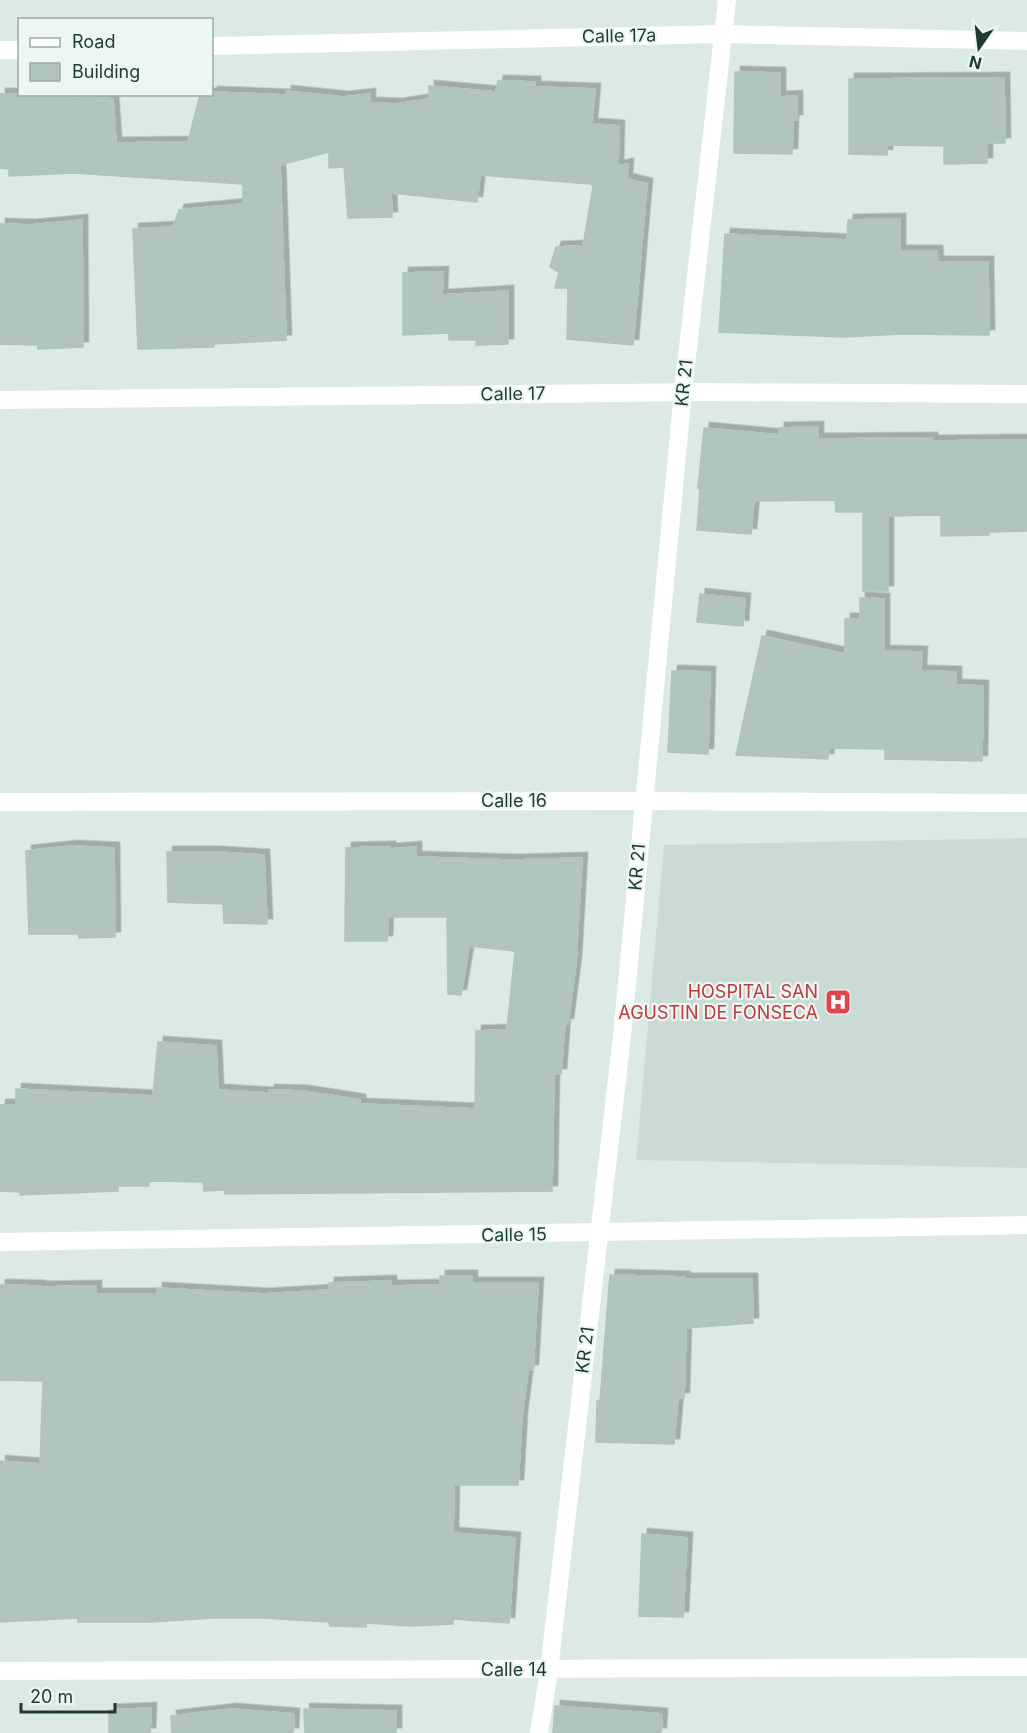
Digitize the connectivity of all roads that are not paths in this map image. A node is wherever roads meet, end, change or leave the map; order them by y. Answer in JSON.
{"nodes":[{"id":1,"x":727,"y":0,"type":"edge"},
{"id":2,"x":723,"y":34,"type":"junction"},
{"id":3,"x":1027,"y":41,"type":"edge"},
{"id":4,"x":213,"y":46,"type":"edge"},
{"id":5,"x":0,"y":50,"type":"edge"},
{"id":6,"x":18,"y":50,"type":"edge"},
{"id":7,"x":683,"y":392,"type":"junction"},
{"id":8,"x":1027,"y":394,"type":"edge"},
{"id":9,"x":0,"y":400,"type":"edge"},
{"id":10,"x":644,"y":801,"type":"junction"},
{"id":11,"x":0,"y":802,"type":"edge"},
{"id":12,"x":1027,"y":802,"type":"edge"},
{"id":13,"x":1027,"y":1225,"type":"edge"},
{"id":14,"x":599,"y":1233,"type":"junction"},
{"id":15,"x":0,"y":1242,"type":"edge"},
{"id":16,"x":1027,"y":1667,"type":"edge"},
{"id":17,"x":549,"y":1670,"type":"junction"},
{"id":18,"x":0,"y":1671,"type":"edge"},
{"id":19,"x":539,"y":1733,"type":"edge"}],
"edges":[{"from":1,"to":2,"type":"street","name":"KR 21"},
{"from":2,"to":3,"type":"street","name":"Calle 17a"},
{"from":2,"to":4,"type":"street","name":"Calle 17a"},
{"from":2,"to":7,"type":"street","name":"KR 21"},
{"from":5,"to":6,"type":"street"},
{"from":7,"to":8,"type":"street","name":"Calle 17"},
{"from":7,"to":9,"type":"street","name":"Calle 17"},
{"from":7,"to":10,"type":"street","name":"KR 21"},
{"from":10,"to":11,"type":"street","name":"Calle 16"},
{"from":10,"to":12,"type":"street","name":"Calle 16"},
{"from":10,"to":14,"type":"street","name":"KR 21"},
{"from":13,"to":14,"type":"street","name":"Calle 15"},
{"from":14,"to":15,"type":"street","name":"Calle 15"},
{"from":14,"to":17,"type":"street","name":"KR 21"},
{"from":16,"to":17,"type":"street","name":"Calle 14"},
{"from":17,"to":18,"type":"street","name":"Calle 14"},
{"from":17,"to":19,"type":"street","name":"KR 21"}]}
